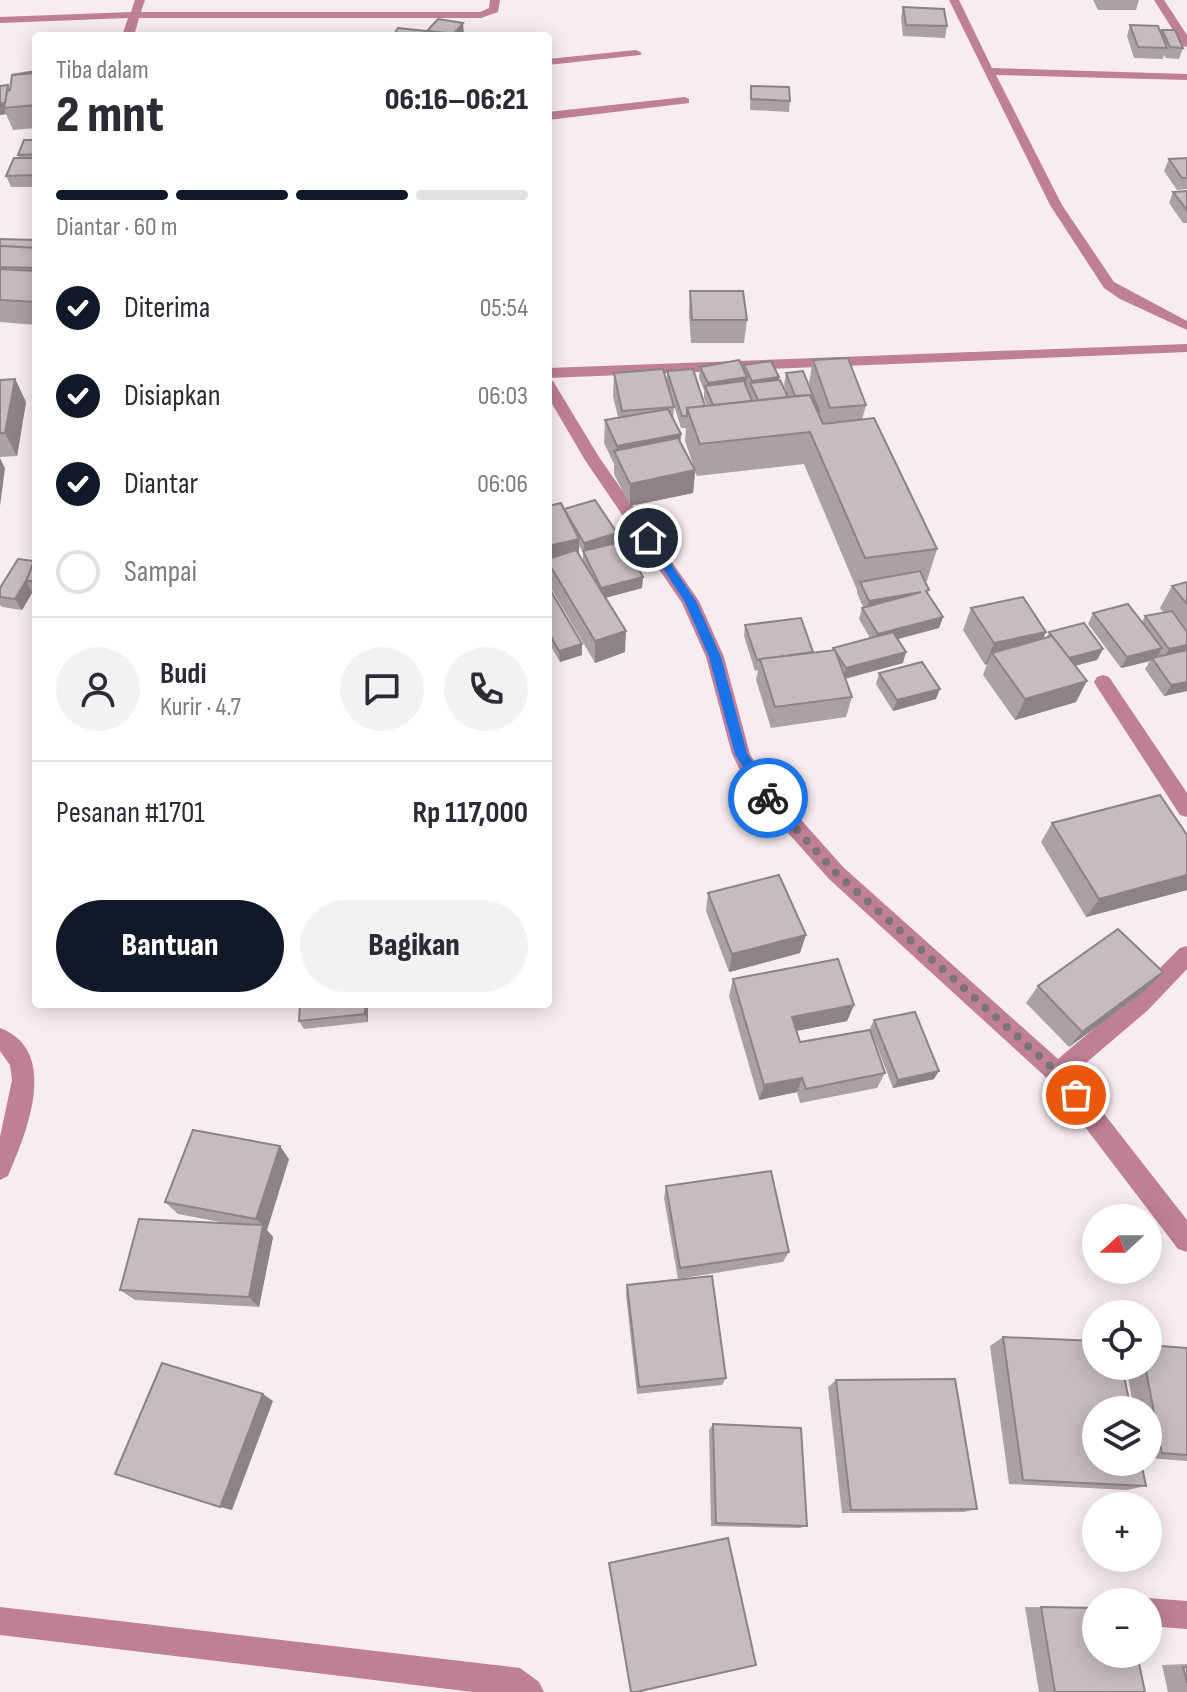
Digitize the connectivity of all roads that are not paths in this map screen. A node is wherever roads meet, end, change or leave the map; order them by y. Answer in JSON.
{"nodes":[{"id":1,"x":140,"y":0,"type":"edge"},
{"id":2,"x":495,"y":0,"type":"edge"},
{"id":3,"x":954,"y":0,"type":"edge"},
{"id":4,"x":1159,"y":0,"type":"edge"},
{"id":5,"x":133,"y":15,"type":"junction"},
{"id":6,"x":0,"y":20,"type":"edge"},
{"id":7,"x":129,"y":32,"type":"edge"},
{"id":8,"x":1187,"y":44,"type":"edge"},
{"id":9,"x":636,"y":53,"type":"dead end"},
{"id":10,"x":552,"y":62,"type":"edge"},
{"id":11,"x":988,"y":71,"type":"junction"},
{"id":12,"x":1187,"y":77,"type":"edge"},
{"id":13,"x":685,"y":101,"type":"dead end"},
{"id":14,"x":552,"y":116,"type":"edge"},
{"id":15,"x":1187,"y":326,"type":"edge"},
{"id":16,"x":1187,"y":348,"type":"edge"},
{"id":17,"x":552,"y":373,"type":"edge"},
{"id":18,"x":552,"y":391,"type":"edge"},
{"id":19,"x":1103,"y":682,"type":"dead end"},
{"id":20,"x":1187,"y":809,"type":"edge"},
{"id":21,"x":1187,"y":955,"type":"edge"},
{"id":22,"x":0,"y":1038,"type":"edge"},
{"id":23,"x":1058,"y":1073,"type":"junction"},
{"id":24,"x":0,"y":1168,"type":"edge"},
{"id":25,"x":1187,"y":1240,"type":"edge"},
{"id":26,"x":1162,"y":1613,"type":"edge"},
{"id":27,"x":1187,"y":1615,"type":"edge"},
{"id":28,"x":0,"y":1621,"type":"edge"},
{"id":29,"x":529,"y":1692,"type":"edge"}],
"edges":[{"from":1,"to":5,"type":"street"},
{"from":2,"to":5,"type":"street"},
{"from":3,"to":11,"type":"street"},
{"from":4,"to":8,"type":"street"},
{"from":5,"to":6,"type":"street"},
{"from":5,"to":7,"type":"street"},
{"from":9,"to":10,"type":"street"},
{"from":11,"to":12,"type":"street"},
{"from":11,"to":15,"type":"street"},
{"from":13,"to":14,"type":"street"},
{"from":16,"to":17,"type":"street"},
{"from":18,"to":23,"type":"street"},
{"from":19,"to":20,"type":"street"},
{"from":21,"to":23,"type":"street"},
{"from":22,"to":24,"type":"street"},
{"from":23,"to":25,"type":"street"},
{"from":26,"to":27,"type":"street"},
{"from":28,"to":29,"type":"street"}]}
